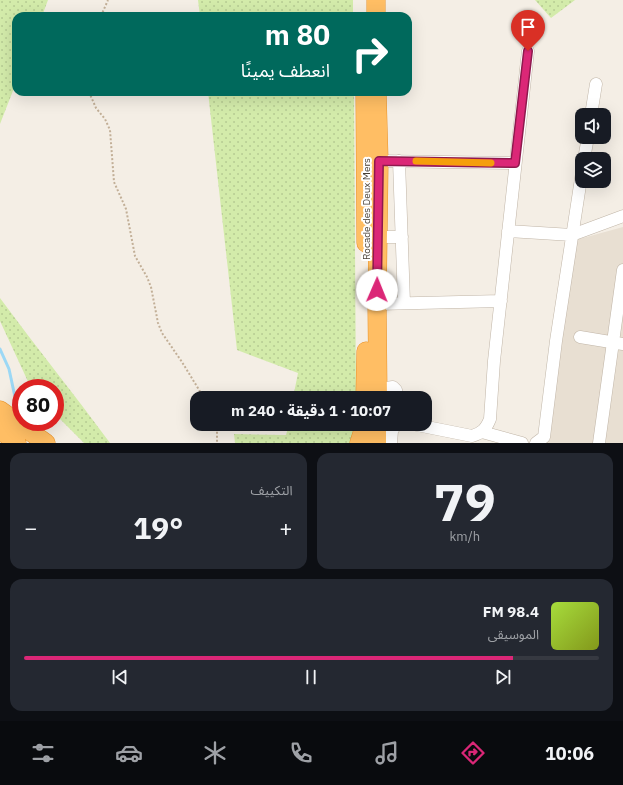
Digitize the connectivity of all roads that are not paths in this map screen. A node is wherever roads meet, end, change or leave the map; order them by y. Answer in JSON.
{"nodes":[{"id":1,"x":365,"y":0,"type":"edge"},
{"id":2,"x":376,"y":0,"type":"edge"},
{"id":3,"x":365,"y":12,"type":"edge"},
{"id":4,"x":376,"y":12,"type":"edge"},
{"id":5,"x":528,"y":51,"type":"dead end"},
{"id":6,"x":596,"y":84,"type":"dead end"},
{"id":7,"x":366,"y":96,"type":"edge"},
{"id":8,"x":377,"y":96,"type":"edge"},
{"id":9,"x":592,"y":108,"type":"edge"},
{"id":10,"x":379,"y":161,"type":"junction"},
{"id":11,"x":399,"y":161,"type":"junction"},
{"id":12,"x":515,"y":163,"type":"junction"},
{"id":13,"x":579,"y":188,"type":"edge"},
{"id":14,"x":623,"y":216,"type":"edge"},
{"id":15,"x":508,"y":231,"type":"junction"},
{"id":16,"x":572,"y":235,"type":"junction"},
{"id":17,"x":378,"y":237,"type":"junction"},
{"id":18,"x":402,"y":237,"type":"junction"},
{"id":19,"x":623,"y":270,"type":"edge"},
{"id":20,"x":501,"y":301,"type":"junction"},
{"id":21,"x":404,"y":303,"type":"junction"},
{"id":22,"x":377,"y":304,"type":"junction"},
{"id":23,"x":580,"y":337,"type":"dead end"},
{"id":24,"x":618,"y":343,"type":"edge"},
{"id":25,"x":374,"y":391,"type":"edge"},
{"id":26,"x":374,"y":391,"type":"edge"},
{"id":27,"x":384,"y":391,"type":"edge"},
{"id":28,"x":396,"y":391,"type":"edge"},
{"id":29,"x":0,"y":410,"type":"edge"},
{"id":30,"x":432,"y":428,"type":"edge"},
{"id":31,"x":363,"y":431,"type":"edge"},
{"id":32,"x":365,"y":431,"type":"edge"},
{"id":33,"x":377,"y":431,"type":"edge"},
{"id":34,"x":392,"y":431,"type":"edge"},
{"id":35,"x":480,"y":436,"type":"edge"},
{"id":36,"x":46,"y":443,"type":"edge"},
{"id":37,"x":359,"y":443,"type":"edge"},
{"id":38,"x":365,"y":443,"type":"edge"},
{"id":39,"x":377,"y":443,"type":"edge"},
{"id":40,"x":391,"y":443,"type":"edge"},
{"id":41,"x":522,"y":443,"type":"edge"},
{"id":42,"x":536,"y":443,"type":"edge"},
{"id":43,"x":599,"y":443,"type":"edge"}],
"edges":[{"from":1,"to":3,"type":"highway"},
{"from":2,"to":4,"type":"highway"},
{"from":5,"to":12,"type":"street"},
{"from":6,"to":9,"type":"street"},
{"from":7,"to":25,"type":"highway","name":"Rocade des Deux Mers"},
{"from":8,"to":10,"type":"highway","name":"Rocade des Deux Mers"},
{"from":10,"to":11,"type":"street"},
{"from":10,"to":17,"type":"highway","name":"Rocade des Deux Mers"},
{"from":11,"to":12,"type":"street"},
{"from":11,"to":18,"type":"street"},
{"from":12,"to":15,"type":"street"},
{"from":13,"to":16,"type":"street"},
{"from":14,"to":16,"type":"street"},
{"from":15,"to":16,"type":"street"},
{"from":15,"to":20,"type":"street"},
{"from":16,"to":42,"type":"street"},
{"from":17,"to":18,"type":"street"},
{"from":17,"to":22,"type":"highway","name":"Rocade des Deux Mers"},
{"from":18,"to":21,"type":"street"},
{"from":19,"to":24,"type":"street"},
{"from":20,"to":21,"type":"street"},
{"from":20,"to":35,"type":"street"},
{"from":21,"to":22,"type":"street"},
{"from":22,"to":26,"type":"highway","name":"Rocade des Deux Mers"},
{"from":23,"to":24,"type":"street"},
{"from":24,"to":43,"type":"street"},
{"from":27,"to":28,"type":"street"},
{"from":29,"to":36,"type":"highway"},
{"from":30,"to":35,"type":"street"},
{"from":31,"to":37,"type":"highway"},
{"from":32,"to":38,"type":"highway"},
{"from":33,"to":39,"type":"highway"},
{"from":34,"to":40,"type":"street"},
{"from":35,"to":41,"type":"street"}]}
